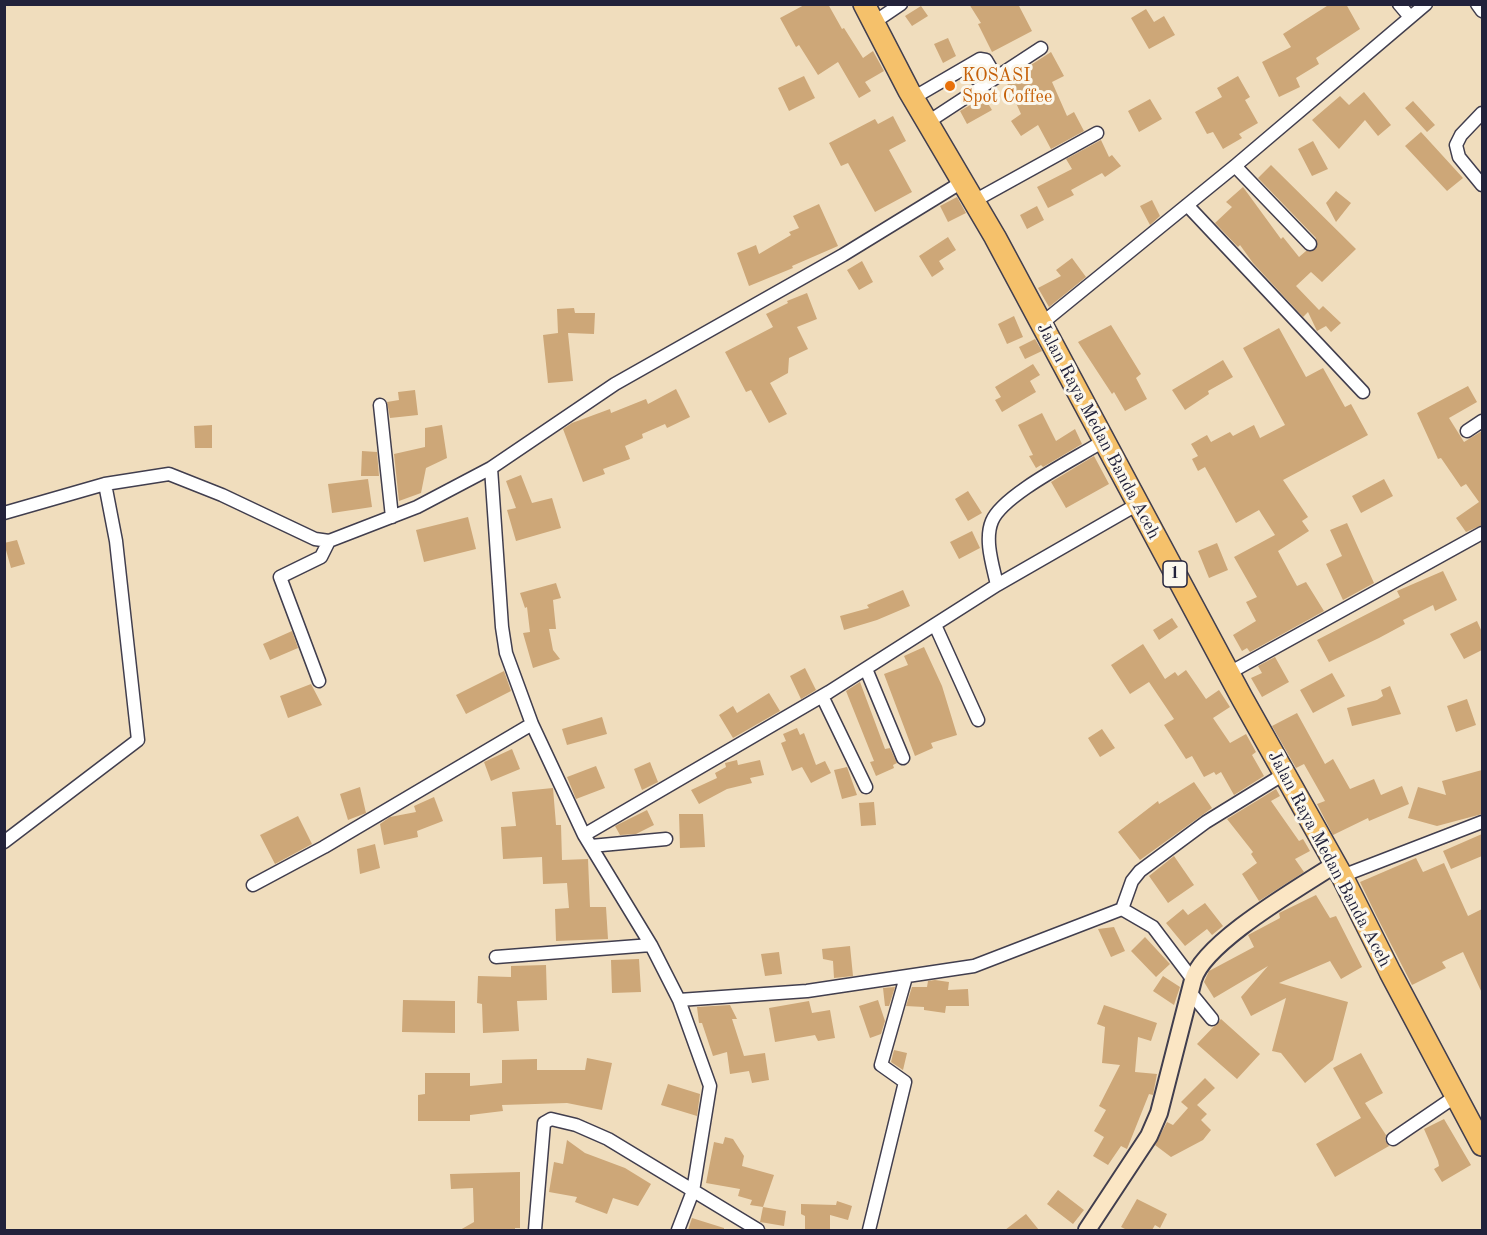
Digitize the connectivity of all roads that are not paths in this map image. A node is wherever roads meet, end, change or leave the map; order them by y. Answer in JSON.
{"nodes":[{"id":1,"x":901,"y":4,"type":"edge"},
{"id":2,"x":1399,"y":4,"type":"edge"},
{"id":3,"x":1426,"y":4,"type":"edge"},
{"id":4,"x":1478,"y":4,"type":"edge"},
{"id":5,"x":1482,"y":11,"type":"edge"},
{"id":6,"x":869,"y":14,"type":"edge"},
{"id":7,"x":1410,"y":17,"type":"junction"},
{"id":8,"x":1041,"y":48,"type":"dead end"},
{"id":9,"x":996,"y":77,"type":"junction"},
{"id":10,"x":913,"y":98,"type":"junction"},
{"id":11,"x":1482,"y":113,"type":"edge"},
{"id":12,"x":927,"y":122,"type":"junction"},
{"id":13,"x":1096,"y":133,"type":"dead end"},
{"id":14,"x":1235,"y":166,"type":"junction"},
{"id":15,"x":962,"y":182,"type":"junction"},
{"id":16,"x":1482,"y":184,"type":"edge"},
{"id":17,"x":974,"y":201,"type":"junction"},
{"id":18,"x":1187,"y":205,"type":"junction"},
{"id":19,"x":1310,"y":244,"type":"dead end"},
{"id":20,"x":1041,"y":324,"type":"junction"},
{"id":21,"x":1363,"y":392,"type":"dead end"},
{"id":22,"x":380,"y":405,"type":"dead end"},
{"id":23,"x":1482,"y":421,"type":"edge"},
{"id":24,"x":1467,"y":431,"type":"dead end"},
{"id":25,"x":1105,"y":440,"type":"junction"},
{"id":26,"x":491,"y":468,"type":"junction"},
{"id":27,"x":105,"y":484,"type":"junction"},
{"id":28,"x":1138,"y":504,"type":"junction"},
{"id":29,"x":4,"y":513,"type":"edge"},
{"id":30,"x":392,"y":517,"type":"junction"},
{"id":31,"x":1482,"y":532,"type":"edge"},
{"id":32,"x":329,"y":541,"type":"junction"},
{"id":33,"x":997,"y":585,"type":"junction"},
{"id":34,"x":935,"y":625,"type":"junction"},
{"id":35,"x":866,"y":669,"type":"junction"},
{"id":36,"x":1229,"y":673,"type":"junction"},
{"id":37,"x":319,"y":681,"type":"dead end"},
{"id":38,"x":822,"y":696,"type":"junction"},
{"id":39,"x":978,"y":720,"type":"dead end"},
{"id":40,"x":532,"y":724,"type":"junction"},
{"id":41,"x":903,"y":758,"type":"dead end"},
{"id":42,"x":1284,"y":774,"type":"junction"},
{"id":43,"x":866,"y":787,"type":"dead end"},
{"id":44,"x":1482,"y":822,"type":"edge"},
{"id":45,"x":666,"y":839,"type":"dead end"},
{"id":46,"x":587,"y":840,"type":"junction"},
{"id":47,"x":4,"y":842,"type":"edge"},
{"id":48,"x":1338,"y":870,"type":"junction"},
{"id":49,"x":253,"y":885,"type":"dead end"},
{"id":50,"x":1122,"y":909,"type":"junction"},
{"id":51,"x":651,"y":945,"type":"junction"},
{"id":52,"x":496,"y":957,"type":"dead end"},
{"id":53,"x":906,"y":977,"type":"junction"},
{"id":54,"x":1191,"y":986,"type":"junction"},
{"id":55,"x":679,"y":1000,"type":"junction"},
{"id":56,"x":1212,"y":1019,"type":"dead end"},
{"id":57,"x":1456,"y":1096,"type":"junction"},
{"id":58,"x":1394,"y":1139,"type":"dead end"},
{"id":59,"x":1482,"y":1142,"type":"edge"},
{"id":60,"x":693,"y":1191,"type":"junction"},
{"id":61,"x":535,"y":1230,"type":"edge"},
{"id":62,"x":678,"y":1230,"type":"edge"},
{"id":63,"x":758,"y":1230,"type":"edge"},
{"id":64,"x":869,"y":1230,"type":"edge"},
{"id":65,"x":1087,"y":1230,"type":"edge"}],
"edges":[{"from":1,"to":6,"type":"street"},
{"from":2,"to":7,"type":"street"},
{"from":3,"to":7,"type":"street"},
{"from":4,"to":5,"type":"street"},
{"from":6,"to":10,"type":"highway","name":"Jalan Raya Medan Banda Aceh","number":"1"},
{"from":7,"to":14,"type":"street"},
{"from":8,"to":9,"type":"street"},
{"from":9,"to":10,"type":"street"},
{"from":9,"to":12,"type":"street"},
{"from":10,"to":12,"type":"highway","name":"Jalan Raya Medan Banda Aceh","number":"1"},
{"from":11,"to":16,"type":"street"},
{"from":12,"to":15,"type":"highway","name":"Jalan Raya Medan Banda Aceh","number":"1"},
{"from":13,"to":17,"type":"street"},
{"from":14,"to":18,"type":"street"},
{"from":14,"to":19,"type":"street"},
{"from":15,"to":17,"type":"highway","name":"Jalan Raya Medan Banda Aceh","number":"1"},
{"from":15,"to":26,"type":"street"},
{"from":17,"to":20,"type":"highway","name":"Jalan Raya Medan Banda Aceh","number":"1"},
{"from":18,"to":20,"type":"street"},
{"from":18,"to":21,"type":"street"},
{"from":20,"to":25,"type":"highway","name":"Jalan Raya Medan Banda Aceh","number":"1"},
{"from":22,"to":30,"type":"street"},
{"from":23,"to":24,"type":"street"},
{"from":25,"to":28,"type":"highway","name":"Jalan Raya Medan Banda Aceh","number":"1"},
{"from":25,"to":33,"type":"street"},
{"from":26,"to":30,"type":"street"},
{"from":26,"to":40,"type":"street"},
{"from":27,"to":29,"type":"street"},
{"from":27,"to":32,"type":"street"},
{"from":27,"to":47,"type":"street"},
{"from":28,"to":33,"type":"street"},
{"from":28,"to":36,"type":"highway","name":"Jalan Raya Medan Banda Aceh","number":"1"},
{"from":30,"to":32,"type":"street"},
{"from":31,"to":36,"type":"street"},
{"from":32,"to":37,"type":"street"},
{"from":33,"to":34,"type":"street"},
{"from":34,"to":35,"type":"street"},
{"from":34,"to":39,"type":"street"},
{"from":35,"to":38,"type":"street"},
{"from":35,"to":41,"type":"street"},
{"from":36,"to":42,"type":"highway","name":"Jalan Raya Medan Banda Aceh","number":"1"},
{"from":38,"to":43,"type":"street"},
{"from":38,"to":46,"type":"street"},
{"from":40,"to":46,"type":"street"},
{"from":40,"to":49,"type":"street"},
{"from":42,"to":48,"type":"highway","name":"Jalan Raya Medan Banda Aceh","number":"1"},
{"from":42,"to":50,"type":"street"},
{"from":44,"to":48,"type":"street"},
{"from":45,"to":46,"type":"street"},
{"from":46,"to":51,"type":"street"},
{"from":48,"to":54,"type":"street"},
{"from":48,"to":57,"type":"highway","name":"Jalan Raya Medan Banda Aceh","number":"1"},
{"from":50,"to":53,"type":"street"},
{"from":50,"to":54,"type":"street"},
{"from":51,"to":52,"type":"street"},
{"from":51,"to":55,"type":"street"},
{"from":53,"to":55,"type":"street"},
{"from":53,"to":64,"type":"street"},
{"from":54,"to":56,"type":"street"},
{"from":54,"to":65,"type":"street"},
{"from":55,"to":60,"type":"street"},
{"from":57,"to":58,"type":"street"},
{"from":57,"to":59,"type":"highway","name":"Jalan Raya Medan Banda Aceh","number":"1"},
{"from":60,"to":61,"type":"street"},
{"from":60,"to":62,"type":"street"},
{"from":60,"to":63,"type":"street"}]}
